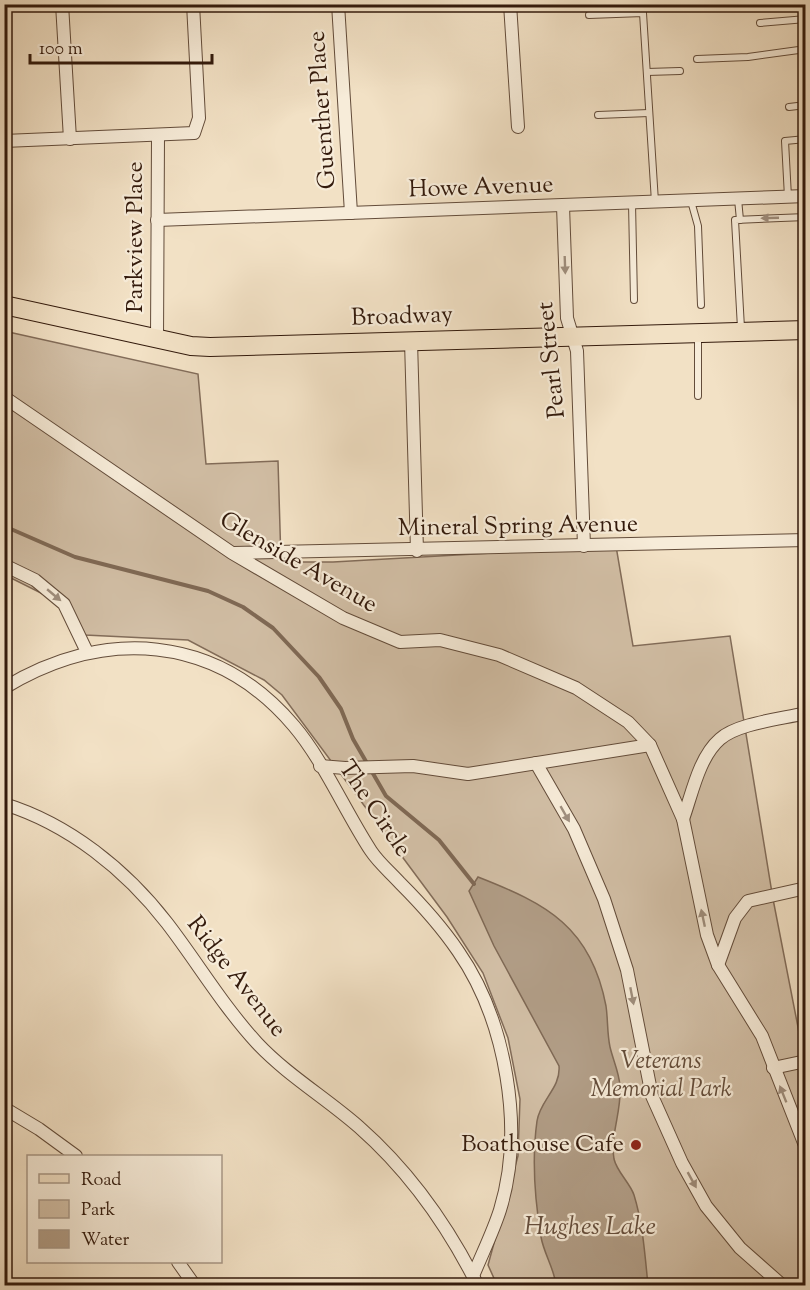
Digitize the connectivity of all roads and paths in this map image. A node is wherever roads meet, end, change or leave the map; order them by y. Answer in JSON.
{"nodes":[{"id":1,"x":62,"y":4,"type":"edge"},
{"id":2,"x":193,"y":4,"type":"edge"},
{"id":3,"x":338,"y":4,"type":"edge"},
{"id":4,"x":510,"y":4,"type":"edge"},
{"id":5,"x":589,"y":15,"type":"dead end"},
{"id":6,"x":806,"y":19,"type":"edge"},
{"id":7,"x":760,"y":23,"type":"dead end"},
{"id":8,"x":806,"y":50,"type":"edge"},
{"id":9,"x":697,"y":59,"type":"dead end"},
{"id":10,"x":680,"y":71,"type":"dead end"},
{"id":11,"x":647,"y":72,"type":"junction"},
{"id":12,"x":806,"y":105,"type":"edge"},
{"id":13,"x":789,"y":107,"type":"dead end"},
{"id":14,"x":649,"y":113,"type":"junction"},
{"id":15,"x":598,"y":115,"type":"dead end"},
{"id":16,"x":518,"y":127,"type":"dead end"},
{"id":17,"x":158,"y":136,"type":"junction"},
{"id":18,"x":70,"y":139,"type":"junction"},
{"id":19,"x":806,"y":139,"type":"edge"},
{"id":20,"x":4,"y":141,"type":"edge"},
{"id":21,"x":806,"y":196,"type":"edge"},
{"id":22,"x":788,"y":197,"type":"junction"},
{"id":23,"x":738,"y":199,"type":"junction"},
{"id":24,"x":691,"y":201,"type":"junction"},
{"id":25,"x":655,"y":202,"type":"junction"},
{"id":26,"x":632,"y":203,"type":"junction"},
{"id":27,"x":563,"y":206,"type":"junction"},
{"id":28,"x":351,"y":213,"type":"junction"},
{"id":29,"x":806,"y":217,"type":"edge"},
{"id":30,"x":157,"y":220,"type":"junction"},
{"id":31,"x":737,"y":220,"type":"junction"},
{"id":32,"x":634,"y":300,"type":"dead end"},
{"id":33,"x":4,"y":305,"type":"edge"},
{"id":34,"x":701,"y":305,"type":"dead end"},
{"id":35,"x":804,"y":328,"type":"edge"},
{"id":36,"x":741,"y":331,"type":"junction"},
{"id":37,"x":698,"y":332,"type":"junction"},
{"id":38,"x":572,"y":335,"type":"junction"},
{"id":39,"x":157,"y":339,"type":"junction"},
{"id":40,"x":411,"y":341,"type":"junction"},
{"id":41,"x":698,"y":396,"type":"dead end"},
{"id":42,"x":4,"y":397,"type":"edge"},
{"id":43,"x":806,"y":413,"type":"edge"},
{"id":44,"x":806,"y":432,"type":"edge"},
{"id":45,"x":806,"y":540,"type":"edge"},
{"id":46,"x":584,"y":546,"type":"junction"},
{"id":47,"x":417,"y":551,"type":"junction"},
{"id":48,"x":232,"y":553,"type":"junction"},
{"id":49,"x":4,"y":565,"type":"edge"},
{"id":50,"x":87,"y":652,"type":"junction"},
{"id":51,"x":4,"y":688,"type":"edge"},
{"id":52,"x":806,"y":713,"type":"edge"},
{"id":53,"x":650,"y":745,"type":"junction"},
{"id":54,"x":536,"y":763,"type":"junction"},
{"id":55,"x":320,"y":765,"type":"junction"},
{"id":56,"x":4,"y":804,"type":"edge"},
{"id":57,"x":683,"y":819,"type":"junction"},
{"id":58,"x":806,"y":888,"type":"edge"},
{"id":59,"x":718,"y":965,"type":"junction"},
{"id":60,"x":806,"y":1061,"type":"edge"},
{"id":61,"x":773,"y":1068,"type":"junction"},
{"id":62,"x":4,"y":1108,"type":"edge"},
{"id":63,"x":806,"y":1148,"type":"edge"},
{"id":64,"x":75,"y":1155,"type":"edge"},
{"id":65,"x":179,"y":1263,"type":"edge"},
{"id":66,"x":476,"y":1281,"type":"edge"},
{"id":67,"x":195,"y":1286,"type":"edge"},
{"id":68,"x":783,"y":1286,"type":"edge"}],
"edges":[{"from":1,"to":18,"type":"street"},
{"from":2,"to":17,"type":"street"},
{"from":3,"to":28,"type":"street","name":"Guenther Place"},
{"from":4,"to":16,"type":"street"},
{"from":5,"to":11,"type":"lane"},
{"from":6,"to":7,"type":"lane"},
{"from":8,"to":9,"type":"lane"},
{"from":10,"to":11,"type":"lane"},
{"from":11,"to":14,"type":"lane"},
{"from":12,"to":13,"type":"lane"},
{"from":14,"to":15,"type":"lane"},
{"from":14,"to":25,"type":"lane"},
{"from":17,"to":18,"type":"street"},
{"from":17,"to":30,"type":"street","name":"Parkview Place"},
{"from":18,"to":20,"type":"street"},
{"from":19,"to":22,"type":"lane"},
{"from":21,"to":22,"type":"street","name":"Howe Avenue"},
{"from":22,"to":23,"type":"street","name":"Howe Avenue"},
{"from":23,"to":24,"type":"street","name":"Howe Avenue"},
{"from":23,"to":31,"type":"lane"},
{"from":24,"to":25,"type":"street","name":"Howe Avenue"},
{"from":24,"to":34,"type":"lane"},
{"from":25,"to":26,"type":"street","name":"Howe Avenue"},
{"from":26,"to":27,"type":"street","name":"Howe Avenue"},
{"from":26,"to":32,"type":"lane"},
{"from":27,"to":28,"type":"street","name":"Howe Avenue"},
{"from":27,"to":38,"type":"street","name":"Pearl Street","one_way":true},
{"from":28,"to":30,"type":"street","name":"Howe Avenue"},
{"from":29,"to":31,"type":"lane","one_way":true},
{"from":30,"to":39,"type":"street","name":"Parkview Place"},
{"from":31,"to":36,"type":"lane"},
{"from":33,"to":39,"type":"main road","name":"Broadway"},
{"from":35,"to":36,"type":"main road","name":"Broadway"},
{"from":36,"to":37,"type":"main road","name":"Broadway"},
{"from":37,"to":38,"type":"main road","name":"Broadway"},
{"from":37,"to":41,"type":"lane"},
{"from":38,"to":40,"type":"main road","name":"Broadway"},
{"from":38,"to":46,"type":"street","name":"Pearl Street"},
{"from":39,"to":40,"type":"main road","name":"Broadway"},
{"from":40,"to":47,"type":"street"},
{"from":42,"to":48,"type":"street","name":"Glenside Avenue"},
{"from":43,"to":44,"type":"lane"},
{"from":45,"to":46,"type":"street","name":"Mineral Spring Avenue"},
{"from":46,"to":47,"type":"street","name":"Mineral Spring Avenue"},
{"from":47,"to":48,"type":"street","name":"Mineral Spring Avenue"},
{"from":48,"to":53,"type":"street","name":"Glenside Avenue"},
{"from":49,"to":50,"type":"street","one_way":true},
{"from":50,"to":51,"type":"street","name":"The Circle"},
{"from":50,"to":55,"type":"street","name":"The Circle"},
{"from":52,"to":57,"type":"street"},
{"from":53,"to":54,"type":"street"},
{"from":53,"to":57,"type":"street","name":"Glenside Avenue"},
{"from":54,"to":55,"type":"street"},
{"from":54,"to":68,"type":"street","one_way":true},
{"from":55,"to":66,"type":"street","name":"The Circle"},
{"from":56,"to":66,"type":"street","name":"Ridge Avenue"},
{"from":59,"to":57,"type":"street","name":"Glenside Avenue","one_way":true},
{"from":58,"to":59,"type":"street"},
{"from":59,"to":61,"type":"street","name":"Glenside Avenue"},
{"from":60,"to":61,"type":"street"},
{"from":63,"to":61,"type":"street","name":"Glenside Avenue","one_way":true},
{"from":62,"to":64,"type":"street"},
{"from":65,"to":67,"type":"street"}]}
